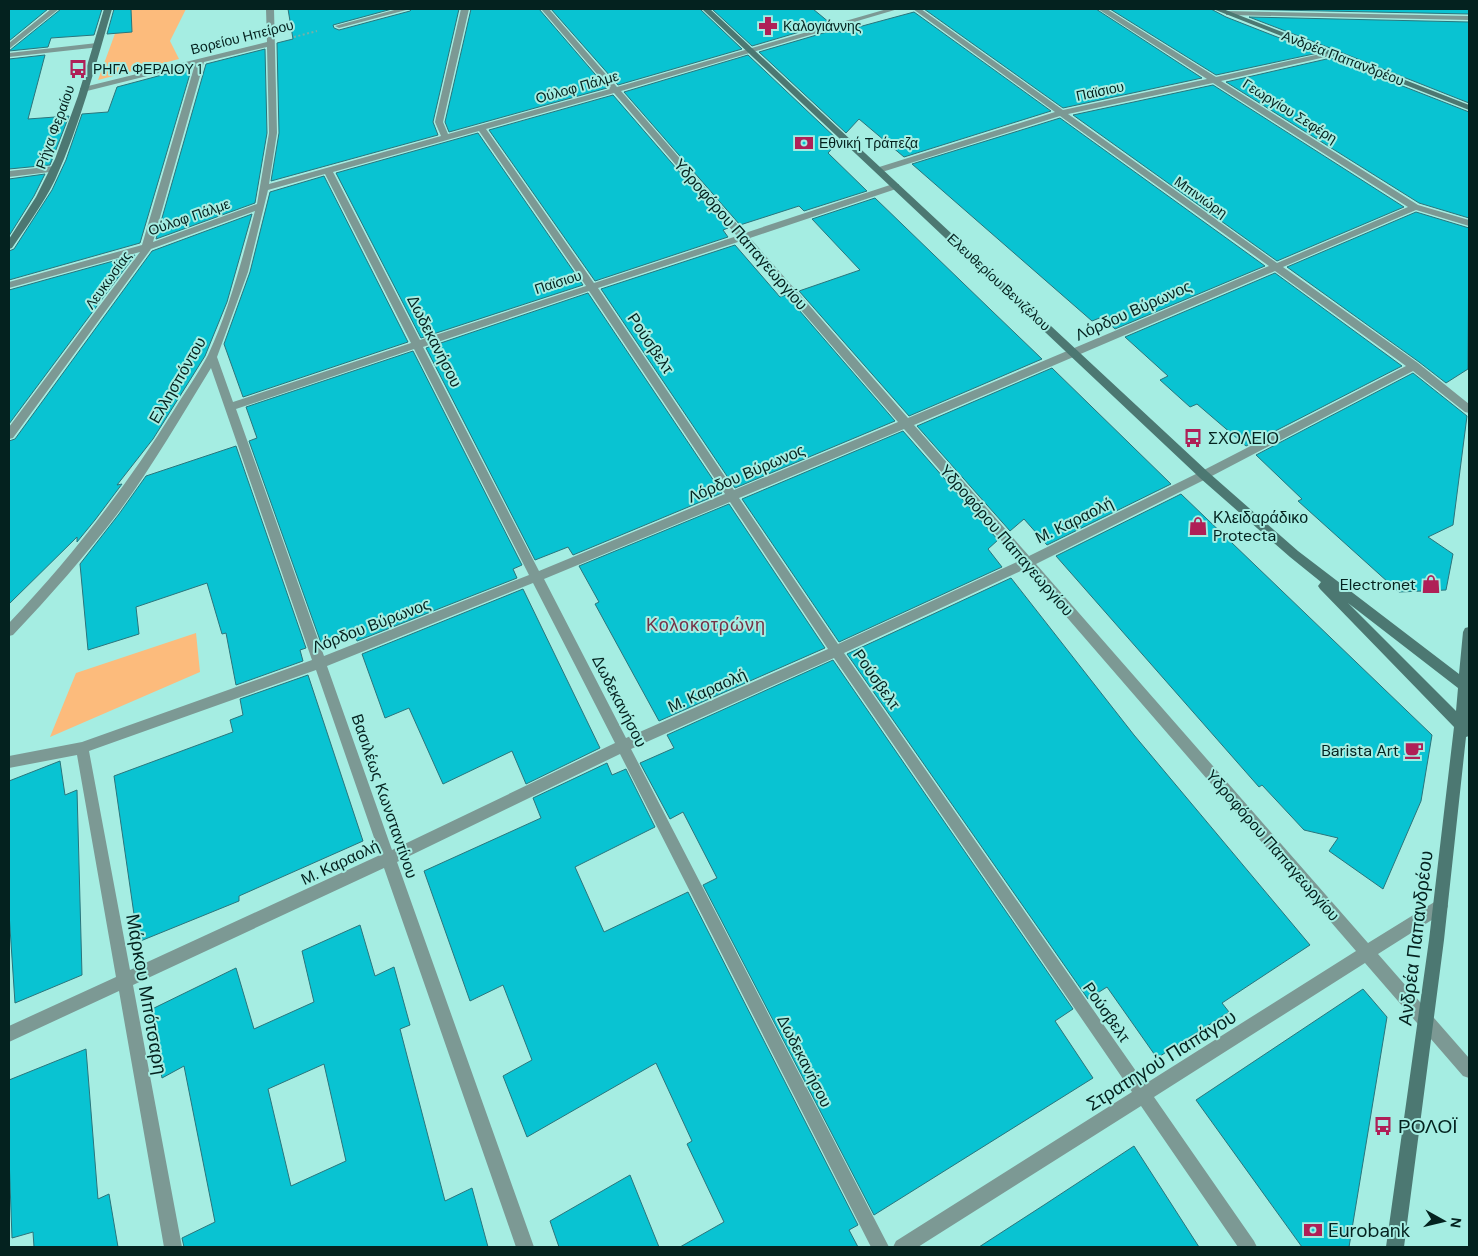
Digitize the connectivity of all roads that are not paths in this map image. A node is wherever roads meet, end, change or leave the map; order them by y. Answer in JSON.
{"nodes":[{"id":1,"x":55,"y":9,"type":"edge"},
{"id":2,"x":108,"y":9,"type":"edge"},
{"id":3,"x":270,"y":9,"type":"edge"},
{"id":4,"x":406,"y":9,"type":"edge"},
{"id":5,"x":466,"y":9,"type":"edge"},
{"id":6,"x":545,"y":9,"type":"edge"},
{"id":7,"x":706,"y":9,"type":"edge"},
{"id":8,"x":894,"y":9,"type":"edge"},
{"id":9,"x":917,"y":9,"type":"edge"},
{"id":10,"x":1102,"y":9,"type":"edge"},
{"id":11,"x":1217,"y":9,"type":"edge"},
{"id":12,"x":1394,"y":9,"type":"edge"},
{"id":13,"x":1301,"y":12,"type":"edge"},
{"id":14,"x":1229,"y":13,"type":"junction"},
{"id":15,"x":1399,"y":17,"type":"junction"},
{"id":16,"x":1469,"y":18,"type":"edge"},
{"id":17,"x":339,"y":26,"type":"road end"},
{"id":18,"x":272,"y":43,"type":"junction"},
{"id":19,"x":97,"y":45,"type":"junction"},
{"id":20,"x":9,"y":47,"type":"edge"},
{"id":21,"x":750,"y":50,"type":"junction"},
{"id":22,"x":1331,"y":53,"type":"junction"},
{"id":23,"x":9,"y":55,"type":"edge"},
{"id":24,"x":200,"y":60,"type":"junction"},
{"id":25,"x":1215,"y":80,"type":"junction"},
{"id":26,"x":83,"y":90,"type":"junction"},
{"id":27,"x":615,"y":90,"type":"junction"},
{"id":28,"x":1469,"y":108,"type":"edge"},
{"id":29,"x":1060,"y":114,"type":"junction"},
{"id":30,"x":481,"y":128,"type":"junction"},
{"id":31,"x":446,"y":138,"type":"junction"},
{"id":32,"x":55,"y":169,"type":"junction"},
{"id":33,"x":879,"y":170,"type":"junction"},
{"id":34,"x":328,"y":171,"type":"junction"},
{"id":35,"x":9,"y":174,"type":"edge"},
{"id":36,"x":896,"y":186,"type":"junction"},
{"id":37,"x":265,"y":188,"type":"junction"},
{"id":38,"x":261,"y":206,"type":"junction"},
{"id":39,"x":1415,"y":207,"type":"junction"},
{"id":40,"x":1469,"y":223,"type":"edge"},
{"id":41,"x":742,"y":236,"type":"junction"},
{"id":42,"x":9,"y":246,"type":"edge"},
{"id":43,"x":146,"y":247,"type":"junction"},
{"id":44,"x":1274,"y":266,"type":"junction"},
{"id":45,"x":9,"y":286,"type":"edge"},
{"id":46,"x":592,"y":286,"type":"junction"},
{"id":47,"x":416,"y":343,"type":"junction"},
{"id":48,"x":1074,"y":353,"type":"junction"},
{"id":49,"x":212,"y":357,"type":"junction"},
{"id":50,"x":1414,"y":366,"type":"junction"},
{"id":51,"x":230,"y":406,"type":"junction"},
{"id":52,"x":1469,"y":409,"type":"edge"},
{"id":53,"x":906,"y":424,"type":"junction"},
{"id":54,"x":9,"y":435,"type":"edge"},
{"id":55,"x":1204,"y":475,"type":"junction"},
{"id":56,"x":732,"y":496,"type":"junction"},
{"id":57,"x":1294,"y":554,"type":"junction"},
{"id":58,"x":1027,"y":563,"type":"junction"},
{"id":59,"x":536,"y":577,"type":"junction"},
{"id":60,"x":9,"y":631,"type":"edge"},
{"id":61,"x":1469,"y":632,"type":"edge"},
{"id":62,"x":836,"y":652,"type":"junction"},
{"id":63,"x":320,"y":663,"type":"junction"},
{"id":64,"x":1465,"y":686,"type":"junction"},
{"id":65,"x":1466,"y":731,"type":"edge"},
{"id":66,"x":623,"y":746,"type":"junction"},
{"id":67,"x":82,"y":748,"type":"junction"},
{"id":68,"x":9,"y":762,"type":"edge"},
{"id":69,"x":388,"y":859,"type":"junction"},
{"id":70,"x":1441,"y":906,"type":"junction"},
{"id":71,"x":1367,"y":953,"type":"junction"},
{"id":72,"x":124,"y":980,"type":"junction"},
{"id":73,"x":1425,"y":1020,"type":"junction"},
{"id":74,"x":9,"y":1034,"type":"edge"},
{"id":75,"x":1469,"y":1070,"type":"edge"},
{"id":76,"x":1143,"y":1096,"type":"junction"},
{"id":77,"x":173,"y":1247,"type":"edge"},
{"id":78,"x":524,"y":1247,"type":"edge"},
{"id":79,"x":880,"y":1247,"type":"edge"},
{"id":80,"x":902,"y":1247,"type":"edge"},
{"id":81,"x":1248,"y":1247,"type":"edge"},
{"id":82,"x":1395,"y":1247,"type":"edge"}],
"edges":[{"from":1,"to":20,"type":"street"},
{"from":2,"to":19,"type":"main road","name":"Ρήγα Φεραίου"},
{"from":3,"to":18,"type":"street","name":"Ελλησπόντου"},
{"from":4,"to":17,"type":"street"},
{"from":5,"to":31,"type":"street"},
{"from":6,"to":27,"type":"street","name":"Υδροφόρου Παπαγεωργίου"},
{"from":7,"to":21,"type":"main road","name":"Ελευθερίου Βενιζέλου"},
{"from":8,"to":21,"type":"street","name":"Ούλοφ Πάλμε"},
{"from":9,"to":29,"type":"street","name":"Μπινιώρη"},
{"from":10,"to":25,"type":"street","name":"Γεωργίου Σεφέρη"},
{"from":11,"to":14,"type":"main road","name":"Ανδρέα Παπανδρέου"},
{"from":12,"to":15,"type":"street"},
{"from":13,"to":14,"type":"street"},
{"from":13,"to":15,"type":"street"},
{"from":14,"to":22,"type":"main road","name":"Ανδρέα Παπανδρέου"},
{"from":15,"to":16,"type":"street"},
{"from":18,"to":24,"type":"street","name":"Βορείου Ηπείρου"},
{"from":18,"to":37,"type":"street","name":"Ελλησπόντου"},
{"from":19,"to":23,"type":"street"},
{"from":19,"to":26,"type":"main road","name":"Ρήγα Φεραίου"},
{"from":21,"to":27,"type":"street","name":"Ούλοφ Πάλμε"},
{"from":21,"to":33,"type":"main road","name":"Ελευθερίου Βενιζέλου"},
{"from":22,"to":25,"type":"street","name":"Παϊσιου"},
{"from":22,"to":28,"type":"main road","name":"Ανδρέα Παπανδρέου"},
{"from":24,"to":26,"type":"street","name":"Βορείου Ηπείρου"},
{"from":24,"to":43,"type":"street","name":"Λευκωσίας"},
{"from":25,"to":29,"type":"street","name":"Παϊσιου"},
{"from":25,"to":39,"type":"street","name":"Γεωργίου Σεφέρη"},
{"from":26,"to":32,"type":"main road","name":"Ρήγα Φεραίου"},
{"from":27,"to":30,"type":"street","name":"Ούλοφ Πάλμε"},
{"from":27,"to":41,"type":"street","name":"Υδροφόρου Παπαγεωργίου"},
{"from":29,"to":33,"type":"street","name":"Παϊσιου"},
{"from":29,"to":44,"type":"street","name":"Μπινιώρη"},
{"from":30,"to":31,"type":"street","name":"Ούλοφ Πάλμε"},
{"from":30,"to":46,"type":"street","name":"Ρούσβελτ"},
{"from":31,"to":34,"type":"street","name":"Ούλοφ Πάλμε"},
{"from":32,"to":35,"type":"street"},
{"from":32,"to":42,"type":"main road","name":"Ρήγα Φεραίου"},
{"from":33,"to":36,"type":"main road","name":"Ελευθερίου Βενιζέλου"},
{"from":34,"to":37,"type":"street","name":"Ούλοφ Πάλμε"},
{"from":34,"to":47,"type":"street","name":"Δωδεκανήσου"},
{"from":36,"to":41,"type":"street","name":"Παϊσιου"},
{"from":36,"to":48,"type":"main road","name":"Ελευθερίου Βενιζέλου"},
{"from":37,"to":38,"type":"street","name":"Ελλησπόντου"},
{"from":38,"to":43,"type":"street","name":"Ούλοφ Πάλμε"},
{"from":38,"to":49,"type":"street","name":"Ελλησπόντου"},
{"from":39,"to":40,"type":"street","name":"Γεωργίου Σεφέρη"},
{"from":39,"to":44,"type":"street","name":"Λόρδου Βύρωνος"},
{"from":41,"to":46,"type":"street","name":"Παϊσιου"},
{"from":41,"to":53,"type":"street","name":"Υδροφόρου Παπαγεωργίου"},
{"from":43,"to":45,"type":"street","name":"Ούλοφ Πάλμε"},
{"from":43,"to":54,"type":"street","name":"Λευκωσίας"},
{"from":44,"to":48,"type":"street","name":"Λόρδου Βύρωνος"},
{"from":44,"to":50,"type":"street","name":"Μπινιώρη"},
{"from":46,"to":47,"type":"street","name":"Παϊσιου"},
{"from":46,"to":56,"type":"street","name":"Ρούσβελτ"},
{"from":47,"to":51,"type":"street","name":"Παϊσιου"},
{"from":47,"to":59,"type":"street","name":"Δωδεκανήσου"},
{"from":48,"to":53,"type":"street","name":"Λόρδου Βύρωνος"},
{"from":48,"to":55,"type":"main road","name":"Ελευθερίου Βενιζέλου"},
{"from":49,"to":51,"type":"street","name":"Βασιλέως Κωνσταντίνου"},
{"from":49,"to":60,"type":"street","name":"Ελλησπόντου"},
{"from":50,"to":52,"type":"street","name":"Μπινιώρη"},
{"from":50,"to":55,"type":"street","name":"Μ. Καραολή"},
{"from":51,"to":63,"type":"street","name":"Βασιλέως Κωνσταντίνου"},
{"from":53,"to":56,"type":"street","name":"Λόρδου Βύρωνος"},
{"from":53,"to":58,"type":"street","name":"Υδροφόρου Παπαγεωργίου"},
{"from":55,"to":57,"type":"main road","name":"Ελευθερίου Βενιζέλου"},
{"from":55,"to":58,"type":"street","name":"Μ. Καραολή"},
{"from":56,"to":59,"type":"street","name":"Λόρδου Βύρωνος"},
{"from":56,"to":62,"type":"street","name":"Ρούσβελτ"},
{"from":57,"to":64,"type":"main road","name":"Ελευθερίου Βενιζέλου"},
{"from":57,"to":65,"type":"main road","name":"Ελευθερίου Βενιζέλου"},
{"from":58,"to":62,"type":"street","name":"Μ. Καραολή"},
{"from":58,"to":71,"type":"street","name":"Υδροφόρου Παπαγεωργίου"},
{"from":59,"to":63,"type":"street","name":"Λόρδου Βύρωνος"},
{"from":59,"to":66,"type":"street","name":"Δωδεκανήσου"},
{"from":61,"to":64,"type":"main road","name":"Ανδρέα Παπανδρέου"},
{"from":62,"to":66,"type":"street","name":"Μ. Καραολή"},
{"from":62,"to":76,"type":"street","name":"Ρούσβελτ"},
{"from":63,"to":67,"type":"street","name":"Λόρδου Βύρωνος"},
{"from":63,"to":69,"type":"street","name":"Βασιλέως Κωνσταντίνου"},
{"from":64,"to":65,"type":"main road","name":"Ανδρέα Παπανδρέου"},
{"from":65,"to":70,"type":"main road","name":"Ανδρέα Παπανδρέου"},
{"from":66,"to":69,"type":"street","name":"Μ. Καραολή"},
{"from":66,"to":79,"type":"street","name":"Δωδεκανήσου"},
{"from":67,"to":68,"type":"street","name":"Λόρδου Βύρωνος"},
{"from":67,"to":72,"type":"street","name":"Μάρκου Μπότσαρη"},
{"from":69,"to":72,"type":"street","name":"Μ. Καραολή"},
{"from":69,"to":78,"type":"street","name":"Βασιλέως Κωνσταντίνου"},
{"from":70,"to":71,"type":"street","name":"Στρατηγού Παπάγου"},
{"from":70,"to":73,"type":"main road","name":"Ανδρέα Παπανδρέου"},
{"from":71,"to":73,"type":"street","name":"Υδροφόρου Παπαγεωργίου"},
{"from":71,"to":76,"type":"street","name":"Στρατηγού Παπάγου"},
{"from":72,"to":74,"type":"street","name":"Μ. Καραολή"},
{"from":72,"to":77,"type":"street","name":"Μάρκου Μπότσαρη"},
{"from":73,"to":75,"type":"street","name":"Υδροφόρου Παπαγεωργίου"},
{"from":73,"to":82,"type":"main road","name":"Ανδρέα Παπανδρέου"},
{"from":76,"to":80,"type":"street","name":"Στρατηγού Παπάγου"},
{"from":76,"to":81,"type":"street","name":"Ρούσβελτ"}]}
